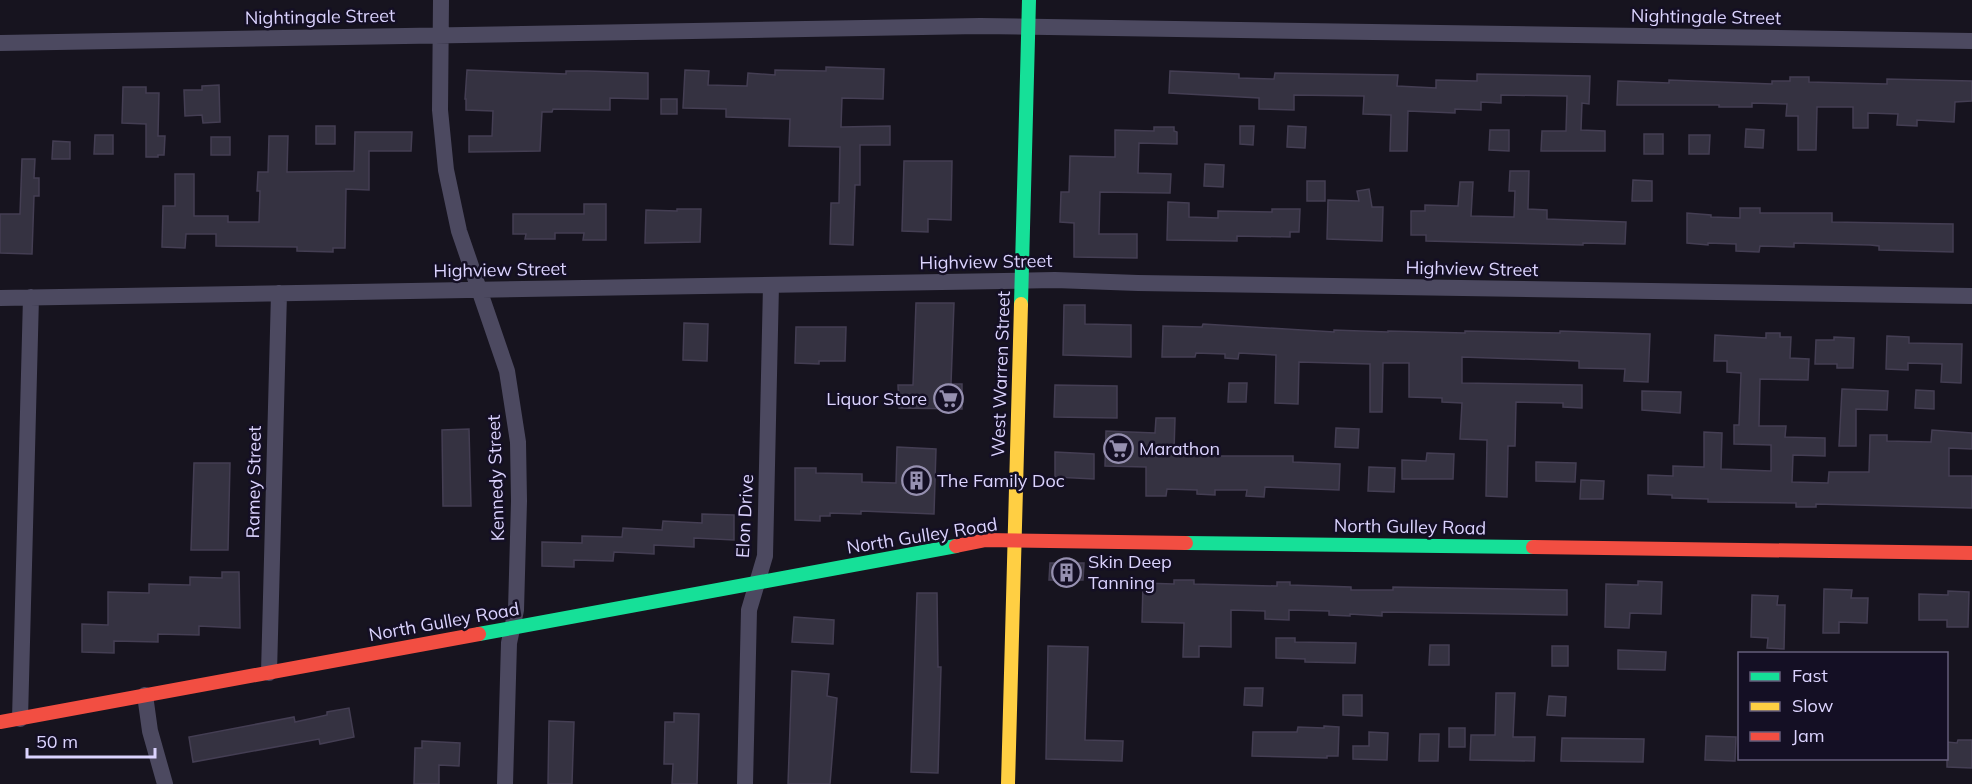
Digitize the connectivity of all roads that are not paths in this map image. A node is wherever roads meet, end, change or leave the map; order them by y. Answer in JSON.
{"nodes":[{"id":1,"x":441,"y":0,"type":"edge"},
{"id":2,"x":1029,"y":0,"type":"edge"},
{"id":3,"x":1028,"y":27,"type":"junction"},
{"id":4,"x":440,"y":35,"type":"junction"},
{"id":5,"x":1972,"y":41,"type":"edge"},
{"id":6,"x":0,"y":43,"type":"edge"},
{"id":7,"x":1022,"y":282,"type":"junction"},
{"id":8,"x":771,"y":285,"type":"junction"},
{"id":9,"x":480,"y":290,"type":"junction"},
{"id":10,"x":279,"y":293,"type":"junction"},
{"id":11,"x":1972,"y":296,"type":"edge"},
{"id":12,"x":31,"y":297,"type":"junction"},
{"id":13,"x":0,"y":298,"type":"edge"},
{"id":14,"x":1014,"y":540,"type":"junction"},
{"id":15,"x":1972,"y":553,"type":"edge"},
{"id":16,"x":758,"y":583,"type":"junction"},
{"id":17,"x":513,"y":627,"type":"junction"},
{"id":18,"x":269,"y":672,"type":"junction"},
{"id":19,"x":145,"y":695,"type":"junction"},
{"id":20,"x":20,"y":718,"type":"junction"},
{"id":21,"x":0,"y":722,"type":"edge"},
{"id":22,"x":165,"y":784,"type":"edge"},
{"id":23,"x":505,"y":784,"type":"edge"},
{"id":24,"x":745,"y":784,"type":"edge"},
{"id":25,"x":1008,"y":784,"type":"edge"}],
"edges":[{"from":1,"to":4,"type":"street","name":"Kennedy Street"},
{"from":2,"to":3,"type":"street","name":"West Warren Street"},
{"from":3,"to":4,"type":"street","name":"Nightingale Street"},
{"from":3,"to":5,"type":"street","name":"Nightingale Street"},
{"from":3,"to":7,"type":"street","name":"West Warren Street"},
{"from":4,"to":6,"type":"street","name":"Nightingale Street"},
{"from":4,"to":9,"type":"street","name":"Kennedy Street"},
{"from":7,"to":8,"type":"street","name":"Highview Street"},
{"from":7,"to":11,"type":"street","name":"Highview Street"},
{"from":7,"to":14,"type":"street","name":"West Warren Street"},
{"from":8,"to":9,"type":"street","name":"Highview Street"},
{"from":8,"to":16,"type":"street","name":"Elon Drive"},
{"from":9,"to":10,"type":"street","name":"Highview Street"},
{"from":9,"to":17,"type":"street","name":"Kennedy Street"},
{"from":10,"to":12,"type":"street","name":"Highview Street"},
{"from":10,"to":18,"type":"street","name":"Ramey Street"},
{"from":12,"to":13,"type":"street","name":"Highview Street"},
{"from":12,"to":20,"type":"street"},
{"from":14,"to":15,"type":"street","name":"North Gulley Road"},
{"from":14,"to":16,"type":"street","name":"North Gulley Road"},
{"from":14,"to":25,"type":"street","name":"West Warren Street"},
{"from":16,"to":17,"type":"street","name":"North Gulley Road"},
{"from":16,"to":24,"type":"street","name":"Elon Drive"},
{"from":17,"to":18,"type":"street","name":"North Gulley Road"},
{"from":17,"to":23,"type":"street","name":"Kennedy Street"},
{"from":18,"to":19,"type":"street","name":"North Gulley Road"},
{"from":19,"to":20,"type":"street","name":"North Gulley Road"},
{"from":19,"to":22,"type":"street"},
{"from":20,"to":21,"type":"street","name":"North Gulley Road"}]}
